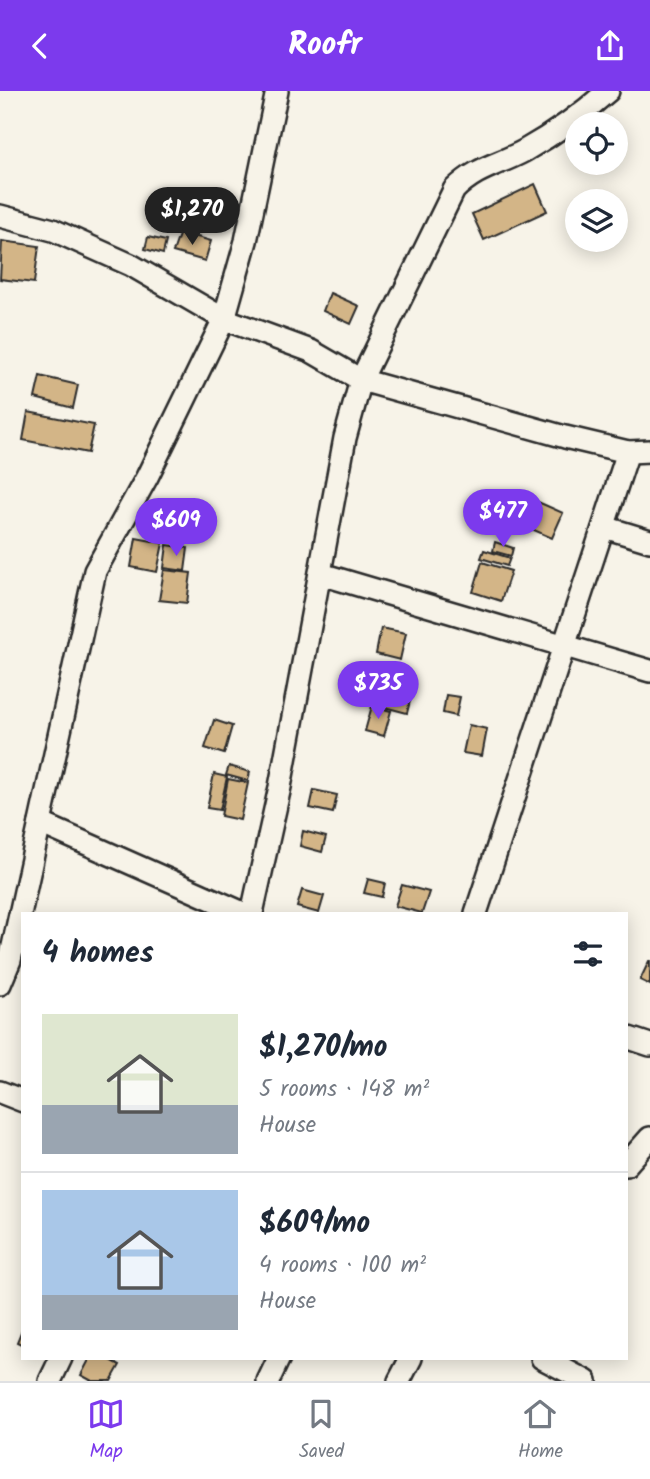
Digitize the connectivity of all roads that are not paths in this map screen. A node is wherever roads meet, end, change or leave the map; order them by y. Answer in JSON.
{"nodes":[{"id":1,"x":277,"y":91,"type":"edge"},
{"id":2,"x":608,"y":91,"type":"edge"},
{"id":3,"x":0,"y":216,"type":"edge"},
{"id":4,"x":224,"y":319,"type":"junction"},
{"id":5,"x":360,"y":380,"type":"junction"},
{"id":6,"x":650,"y":451,"type":"edge"},
{"id":7,"x":628,"y":452,"type":"junction"},
{"id":8,"x":604,"y":527,"type":"junction"},
{"id":9,"x":650,"y":541,"type":"edge"},
{"id":10,"x":321,"y":574,"type":"junction"},
{"id":11,"x":564,"y":646,"type":"junction"},
{"id":12,"x":650,"y":671,"type":"edge"},
{"id":13,"x":40,"y":823,"type":"junction"},
{"id":14,"x":241,"y":912,"type":"edge"},
{"id":15,"x":252,"y":912,"type":"edge"},
{"id":16,"x":476,"y":912,"type":"edge"},
{"id":17,"x":0,"y":984,"type":"edge"},
{"id":18,"x":628,"y":1038,"type":"edge"},
{"id":19,"x":650,"y":1045,"type":"edge"},
{"id":20,"x":0,"y":1092,"type":"edge"},
{"id":21,"x":21,"y":1100,"type":"edge"},
{"id":22,"x":650,"y":1138,"type":"edge"},
{"id":23,"x":628,"y":1163,"type":"edge"},
{"id":24,"x":60,"y":1360,"type":"edge"},
{"id":25,"x":278,"y":1360,"type":"edge"},
{"id":26,"x":410,"y":1360,"type":"edge"},
{"id":27,"x":546,"y":1360,"type":"edge"},
{"id":28,"x":50,"y":1381,"type":"edge"},
{"id":29,"x":268,"y":1381,"type":"edge"},
{"id":30,"x":398,"y":1381,"type":"edge"},
{"id":31,"x":586,"y":1381,"type":"edge"}],
"edges":[{"from":1,"to":4,"type":"street"},
{"from":2,"to":5,"type":"street"},
{"from":3,"to":4,"type":"street"},
{"from":4,"to":5,"type":"street"},
{"from":4,"to":13,"type":"street"},
{"from":5,"to":7,"type":"street"},
{"from":5,"to":10,"type":"street"},
{"from":6,"to":7,"type":"street"},
{"from":7,"to":8,"type":"street"},
{"from":8,"to":9,"type":"street"},
{"from":8,"to":11,"type":"street"},
{"from":10,"to":11,"type":"street"},
{"from":10,"to":15,"type":"street"},
{"from":11,"to":12,"type":"street"},
{"from":11,"to":16,"type":"street"},
{"from":13,"to":14,"type":"street"},
{"from":13,"to":17,"type":"street"},
{"from":18,"to":19,"type":"street"},
{"from":20,"to":21,"type":"street"},
{"from":22,"to":23,"type":"street"},
{"from":24,"to":28,"type":"street"},
{"from":25,"to":29,"type":"street"},
{"from":26,"to":30,"type":"street"},
{"from":27,"to":31,"type":"street"}]}
